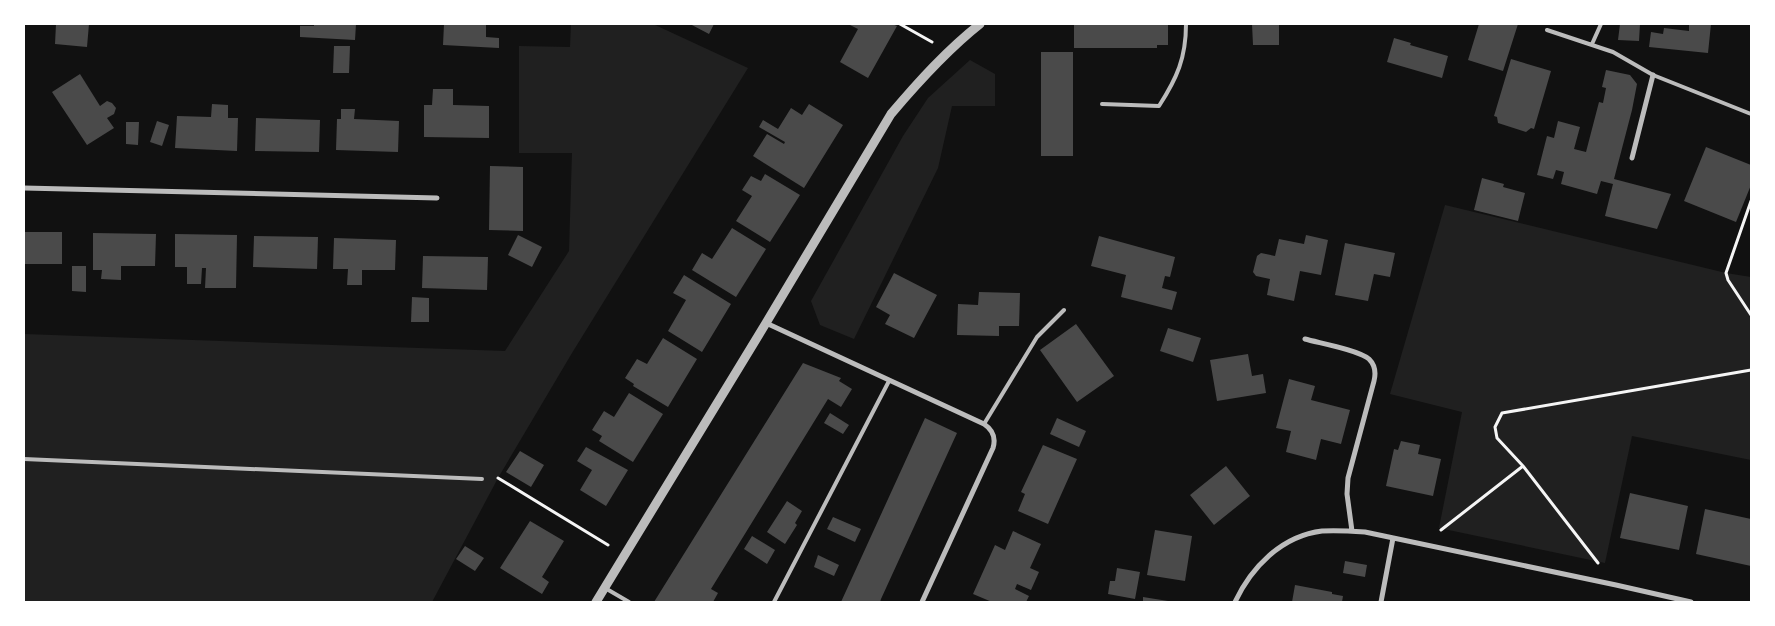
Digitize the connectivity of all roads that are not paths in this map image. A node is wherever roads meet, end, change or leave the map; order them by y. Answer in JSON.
{"nodes":[{"id":1,"x":980,"y":24,"type":"edge"},
{"id":2,"x":1186,"y":24,"type":"edge"},
{"id":3,"x":1601,"y":24,"type":"edge"},
{"id":4,"x":1547,"y":30,"type":"dead end"},
{"id":5,"x":1592,"y":44,"type":"junction"},
{"id":6,"x":1653,"y":75,"type":"junction"},
{"id":7,"x":1102,"y":104,"type":"dead end"},
{"id":8,"x":1751,"y":114,"type":"edge"},
{"id":9,"x":1632,"y":158,"type":"dead end"},
{"id":10,"x":24,"y":188,"type":"edge"},
{"id":11,"x":436,"y":198,"type":"dead end"},
{"id":12,"x":1064,"y":310,"type":"dead end"},
{"id":13,"x":766,"y":323,"type":"junction"},
{"id":14,"x":1305,"y":339,"type":"dead end"},
{"id":15,"x":889,"y":381,"type":"junction"},
{"id":16,"x":984,"y":424,"type":"junction"},
{"id":17,"x":24,"y":459,"type":"edge"},
{"id":18,"x":482,"y":479,"type":"road end"},
{"id":19,"x":1352,"y":532,"type":"junction"},
{"id":20,"x":1393,"y":538,"type":"junction"},
{"id":21,"x":605,"y":588,"type":"junction"},
{"id":22,"x":596,"y":602,"type":"edge"},
{"id":23,"x":629,"y":602,"type":"edge"},
{"id":24,"x":774,"y":602,"type":"edge"},
{"id":25,"x":922,"y":602,"type":"edge"},
{"id":26,"x":1235,"y":602,"type":"edge"},
{"id":27,"x":1381,"y":602,"type":"edge"},
{"id":28,"x":1691,"y":602,"type":"edge"}],
"edges":[{"from":1,"to":13,"type":"street"},
{"from":2,"to":7,"type":"lane"},
{"from":3,"to":5,"type":"lane"},
{"from":4,"to":5,"type":"lane"},
{"from":5,"to":6,"type":"lane"},
{"from":6,"to":8,"type":"lane"},
{"from":6,"to":9,"type":"street"},
{"from":10,"to":11,"type":"street"},
{"from":12,"to":16,"type":"lane"},
{"from":13,"to":15,"type":"street"},
{"from":13,"to":21,"type":"street"},
{"from":14,"to":19,"type":"street"},
{"from":15,"to":16,"type":"street"},
{"from":15,"to":24,"type":"lane"},
{"from":16,"to":25,"type":"street"},
{"from":17,"to":18,"type":"lane"},
{"from":19,"to":20,"type":"street"},
{"from":19,"to":26,"type":"street"},
{"from":20,"to":27,"type":"street"},
{"from":20,"to":28,"type":"street"},
{"from":21,"to":22,"type":"street"},
{"from":21,"to":23,"type":"lane"}]}
